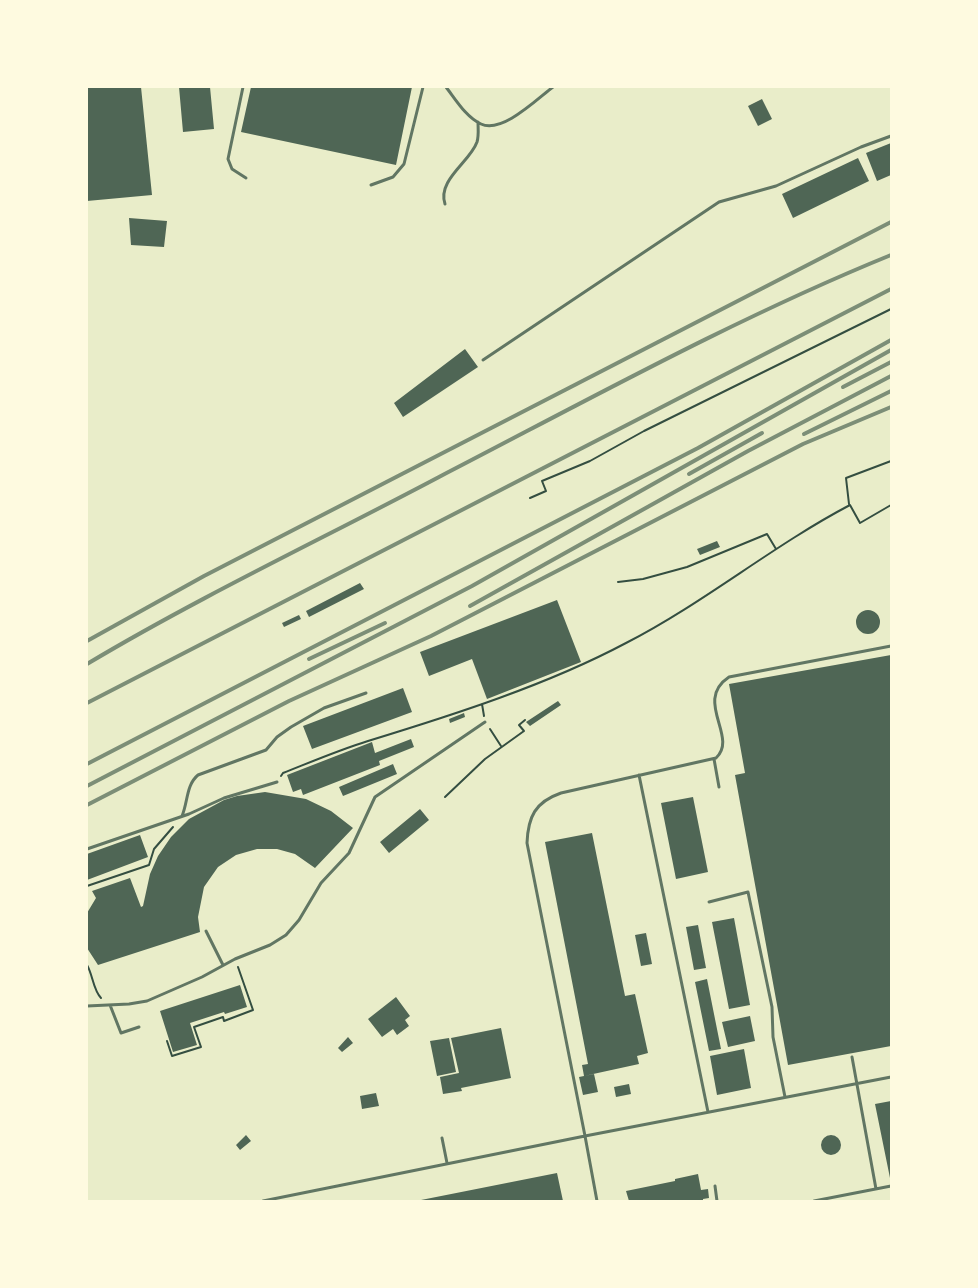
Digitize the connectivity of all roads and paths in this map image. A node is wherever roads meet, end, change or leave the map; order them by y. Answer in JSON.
{"nodes":[{"id":1,"x":243,"y":87,"type":"edge"},
{"id":2,"x":423,"y":87,"type":"edge"},
{"id":3,"x":446,"y":87,"type":"edge"},
{"id":4,"x":553,"y":87,"type":"edge"},
{"id":5,"x":478,"y":122,"type":"junction"},
{"id":6,"x":891,"y":136,"type":"edge"},
{"id":7,"x":246,"y":178,"type":"dead end"},
{"id":8,"x":372,"y":185,"type":"dead end"},
{"id":9,"x":445,"y":204,"type":"dead end"},
{"id":10,"x":891,"y":309,"type":"edge"},
{"id":11,"x":483,"y":360,"type":"dead end"},
{"id":12,"x":891,"y":461,"type":"edge"},
{"id":13,"x":530,"y":498,"type":"dead end"},
{"id":14,"x":850,"y":505,"type":"junction"},
{"id":15,"x":891,"y":505,"type":"edge"},
{"id":16,"x":776,"y":549,"type":"junction"},
{"id":17,"x":618,"y":582,"type":"dead end"},
{"id":18,"x":891,"y":646,"type":"edge"},
{"id":19,"x":366,"y":693,"type":"dead end"},
{"id":20,"x":525,"y":720,"type":"dead end"},
{"id":21,"x":485,"y":722,"type":"dead end"},
{"id":22,"x":714,"y":759,"type":"junction"},
{"id":23,"x":639,"y":775,"type":"junction"},
{"id":24,"x":277,"y":782,"type":"joint"},
{"id":25,"x":719,"y":786,"type":"dead end"},
{"id":26,"x":445,"y":797,"type":"dead end"},
{"id":27,"x":182,"y":816,"type":"junction"},
{"id":28,"x":87,"y":849,"type":"edge"},
{"id":29,"x":87,"y":886,"type":"edge"},
{"id":30,"x":709,"y":902,"type":"dead end"},
{"id":31,"x":206,"y":931,"type":"dead end"},
{"id":32,"x":87,"y":965,"type":"edge"},
{"id":33,"x":223,"y":965,"type":"junction"},
{"id":34,"x":241,"y":973,"type":"dead end"},
{"id":35,"x":110,"y":1005,"type":"junction"},
{"id":36,"x":87,"y":1006,"type":"edge"},
{"id":37,"x":217,"y":1014,"type":"dead end"},
{"id":38,"x":219,"y":1018,"type":"junction"},
{"id":39,"x":193,"y":1022,"type":"dead end"},
{"id":40,"x":139,"y":1027,"type":"dead end"},
{"id":41,"x":194,"y":1027,"type":"junction"},
{"id":42,"x":167,"y":1041,"type":"dead end"},
{"id":43,"x":852,"y":1057,"type":"dead end"},
{"id":44,"x":891,"y":1077,"type":"edge"},
{"id":45,"x":857,"y":1083,"type":"junction"},
{"id":46,"x":785,"y":1097,"type":"junction"},
{"id":47,"x":708,"y":1112,"type":"junction"},
{"id":48,"x":585,"y":1136,"type":"junction"},
{"id":49,"x":442,"y":1138,"type":"dead end"},
{"id":50,"x":447,"y":1164,"type":"junction"},
{"id":51,"x":715,"y":1186,"type":"dead end"},
{"id":52,"x":891,"y":1186,"type":"edge"},
{"id":53,"x":876,"y":1189,"type":"junction"},
{"id":54,"x":263,"y":1201,"type":"edge"},
{"id":55,"x":597,"y":1201,"type":"edge"},
{"id":56,"x":717,"y":1201,"type":"edge"},
{"id":57,"x":814,"y":1201,"type":"edge"}],
"edges":[{"from":1,"to":7,"type":"lane"},
{"from":2,"to":8,"type":"lane"},
{"from":3,"to":5,"type":"lane"},
{"from":4,"to":5,"type":"lane"},
{"from":5,"to":9,"type":"lane"},
{"from":6,"to":11,"type":"lane"},
{"from":10,"to":13,"type":"path"},
{"from":12,"to":14,"type":"path"},
{"from":14,"to":15,"type":"path"},
{"from":14,"to":16,"type":"path"},
{"from":16,"to":17,"type":"path"},
{"from":16,"to":24,"type":"path"},
{"from":18,"to":22,"type":"lane"},
{"from":19,"to":27,"type":"lane"},
{"from":20,"to":26,"type":"path"},
{"from":21,"to":33,"type":"lane"},
{"from":22,"to":23,"type":"lane"},
{"from":22,"to":25,"type":"lane"},
{"from":23,"to":47,"type":"lane"},
{"from":23,"to":48,"type":"lane"},
{"from":24,"to":27,"type":"lane"},
{"from":27,"to":28,"type":"lane"},
{"from":27,"to":29,"type":"path"},
{"from":30,"to":46,"type":"lane"},
{"from":31,"to":33,"type":"lane"},
{"from":32,"to":35,"type":"path"},
{"from":33,"to":35,"type":"lane"},
{"from":34,"to":38,"type":"path"},
{"from":35,"to":36,"type":"lane"},
{"from":35,"to":40,"type":"lane"},
{"from":37,"to":38,"type":"path"},
{"from":38,"to":41,"type":"path"},
{"from":39,"to":41,"type":"path"},
{"from":41,"to":42,"type":"path"},
{"from":43,"to":45,"type":"lane"},
{"from":44,"to":45,"type":"lane"},
{"from":45,"to":46,"type":"lane"},
{"from":45,"to":53,"type":"lane"},
{"from":46,"to":47,"type":"lane"},
{"from":47,"to":48,"type":"lane"},
{"from":48,"to":50,"type":"lane"},
{"from":48,"to":55,"type":"lane"},
{"from":49,"to":50,"type":"lane"},
{"from":50,"to":54,"type":"lane"},
{"from":51,"to":56,"type":"lane"},
{"from":52,"to":53,"type":"lane"},
{"from":53,"to":57,"type":"lane"}]}
